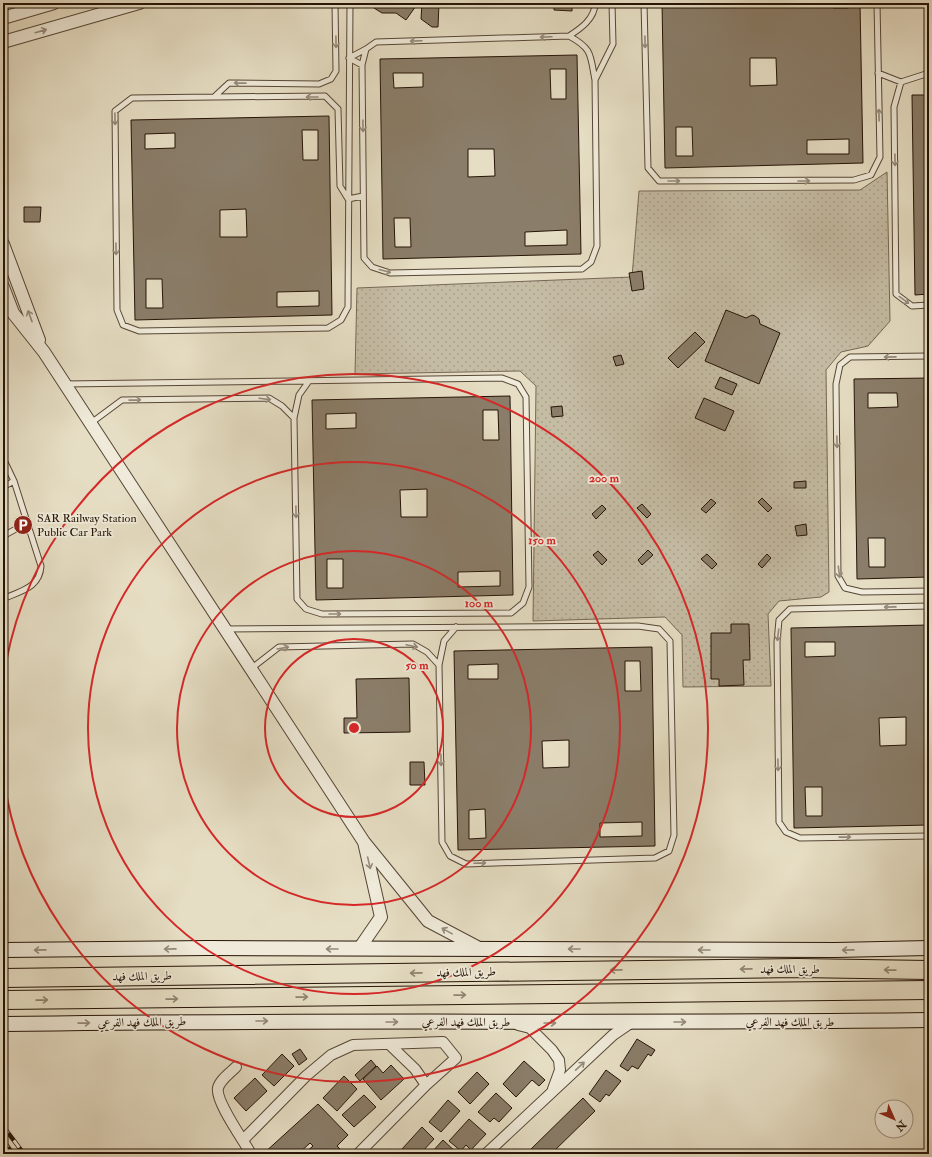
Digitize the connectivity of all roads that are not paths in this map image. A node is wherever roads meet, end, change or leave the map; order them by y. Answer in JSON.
{"nodes":[{"id":1,"x":54,"y":3,"type":"edge"},
{"id":2,"x":139,"y":3,"type":"edge"},
{"id":3,"x":335,"y":3,"type":"edge"},
{"id":4,"x":350,"y":3,"type":"edge"},
{"id":5,"x":595,"y":3,"type":"edge"},
{"id":6,"x":612,"y":3,"type":"edge"},
{"id":7,"x":644,"y":3,"type":"edge"},
{"id":8,"x":878,"y":3,"type":"edge"},
{"id":9,"x":3,"y":18,"type":"edge"},
{"id":10,"x":569,"y":36,"type":"junction"},
{"id":11,"x":3,"y":42,"type":"edge"},
{"id":12,"x":366,"y":49,"type":"junction"},
{"id":13,"x":362,"y":65,"type":"junction"},
{"id":14,"x":878,"y":73,"type":"junction"},
{"id":15,"x":929,"y":73,"type":"edge"},
{"id":16,"x":595,"y":80,"type":"junction"},
{"id":17,"x":901,"y":82,"type":"junction"},
{"id":18,"x":214,"y":97,"type":"junction"},
{"id":19,"x":363,"y":196,"type":"junction"},
{"id":20,"x":348,"y":199,"type":"junction"},
{"id":21,"x":3,"y":244,"type":"edge"},
{"id":22,"x":3,"y":287,"type":"edge"},
{"id":23,"x":929,"y":305,"type":"edge"},
{"id":24,"x":44,"y":352,"type":"junction"},
{"id":25,"x":929,"y":356,"type":"edge"},
{"id":26,"x":309,"y":380,"type":"junction"},
{"id":27,"x":64,"y":384,"type":"junction"},
{"id":28,"x":294,"y":418,"type":"junction"},
{"id":29,"x":90,"y":424,"type":"junction"},
{"id":30,"x":3,"y":458,"type":"edge"},
{"id":31,"x":14,"y":481,"type":"junction"},
{"id":32,"x":3,"y":486,"type":"edge"},
{"id":33,"x":27,"y":523,"type":"junction"},
{"id":34,"x":3,"y":536,"type":"edge"},
{"id":35,"x":929,"y":591,"type":"edge"},
{"id":36,"x":3,"y":599,"type":"edge"},
{"id":37,"x":929,"y":606,"type":"edge"},
{"id":38,"x":456,"y":627,"type":"junction"},
{"id":39,"x":225,"y":629,"type":"junction"},
{"id":40,"x":439,"y":665,"type":"junction"},
{"id":41,"x":251,"y":669,"type":"junction"},
{"id":42,"x":929,"y":836,"type":"edge"},
{"id":43,"x":364,"y":842,"type":"junction"},
{"id":44,"x":929,"y":948,"type":"edge"},
{"id":45,"x":359,"y":949,"type":"junction"},
{"id":46,"x":481,"y":949,"type":"junction"},
{"id":47,"x":3,"y":950,"type":"edge"},
{"id":48,"x":929,"y":970,"type":"edge"},
{"id":49,"x":3,"y":978,"type":"edge"},
{"id":50,"x":929,"y":990,"type":"edge"},
{"id":51,"x":3,"y":1000,"type":"edge"},
{"id":52,"x":929,"y":1020,"type":"edge"},
{"id":53,"x":632,"y":1022,"type":"junction"},
{"id":54,"x":512,"y":1023,"type":"junction"},
{"id":55,"x":3,"y":1024,"type":"edge"},
{"id":56,"x":389,"y":1044,"type":"junction"},
{"id":57,"x":236,"y":1067,"type":"dead end"},
{"id":58,"x":426,"y":1085,"type":"junction"},
{"id":59,"x":551,"y":1093,"type":"junction"},
{"id":60,"x":242,"y":1140,"type":"junction"},
{"id":61,"x":251,"y":1154,"type":"edge"},
{"id":62,"x":358,"y":1154,"type":"edge"},
{"id":63,"x":486,"y":1154,"type":"edge"}],
"edges":[{"from":1,"to":9,"type":"street"},
{"from":11,"to":2,"type":"street","one_way":true},
{"from":3,"to":18,"type":"lane","one_way":true},
{"from":4,"to":20,"type":"lane"},
{"from":5,"to":10,"type":"lane"},
{"from":6,"to":16,"type":"lane"},
{"from":7,"to":14,"type":"lane","one_way":true},
{"from":8,"to":14,"type":"lane"},
{"from":10,"to":12,"type":"lane","one_way":true},
{"from":10,"to":16,"type":"lane"},
{"from":12,"to":13,"type":"lane"},
{"from":12,"to":13,"type":"lane"},
{"from":13,"to":19,"type":"lane","one_way":true},
{"from":14,"to":17,"type":"lane"},
{"from":15,"to":17,"type":"lane"},
{"from":19,"to":16,"type":"lane","one_way":true},
{"from":17,"to":23,"type":"lane","one_way":true},
{"from":20,"to":18,"type":"lane","one_way":true},
{"from":18,"to":20,"type":"lane","one_way":true},
{"from":19,"to":20,"type":"lane"},
{"from":24,"to":21,"type":"street","one_way":true},
{"from":22,"to":24,"type":"street"},
{"from":24,"to":27,"type":"street"},
{"from":25,"to":35,"type":"lane","one_way":true},
{"from":26,"to":27,"type":"lane"},
{"from":26,"to":28,"type":"lane"},
{"from":28,"to":26,"type":"lane","one_way":true},
{"from":27,"to":29,"type":"street"},
{"from":29,"to":28,"type":"lane","one_way":true},
{"from":29,"to":39,"type":"street"},
{"from":30,"to":31,"type":"lane"},
{"from":31,"to":32,"type":"lane"},
{"from":31,"to":33,"type":"lane"},
{"from":33,"to":34,"type":"lane"},
{"from":33,"to":36,"type":"lane"},
{"from":37,"to":42,"type":"lane","one_way":true},
{"from":38,"to":39,"type":"lane"},
{"from":38,"to":40,"type":"lane"},
{"from":40,"to":38,"type":"lane","one_way":true},
{"from":39,"to":41,"type":"street"},
{"from":41,"to":40,"type":"lane","one_way":true},
{"from":41,"to":43,"type":"street"},
{"from":43,"to":45,"type":"street","one_way":true},
{"from":46,"to":43,"type":"street","one_way":true},
{"from":44,"to":46,"type":"main road","one_way":true},
{"from":45,"to":46,"type":"main road"},
{"from":45,"to":47,"type":"main road","one_way":true},
{"from":48,"to":49,"type":"highway","name":"طريق الملك فهد","one_way":true},
{"from":51,"to":50,"type":"highway","name":"طريق الملك فهد","one_way":true},
{"from":53,"to":52,"type":"main road","name":"طريق الملك فهد الفرعي","one_way":true},
{"from":54,"to":53,"type":"main road","name":"طريق الملك فهد الفرعي","one_way":true},
{"from":59,"to":53,"type":"street","one_way":true},
{"from":55,"to":54,"type":"main road","name":"طريق الملك فهد الفرعي","one_way":true},
{"from":54,"to":59,"type":"street"},
{"from":56,"to":58,"type":"street"},
{"from":56,"to":58,"type":"street"},
{"from":56,"to":60,"type":"street"},
{"from":57,"to":60,"type":"street"},
{"from":58,"to":62,"type":"street"},
{"from":59,"to":63,"type":"street"},
{"from":60,"to":61,"type":"street"}]}
